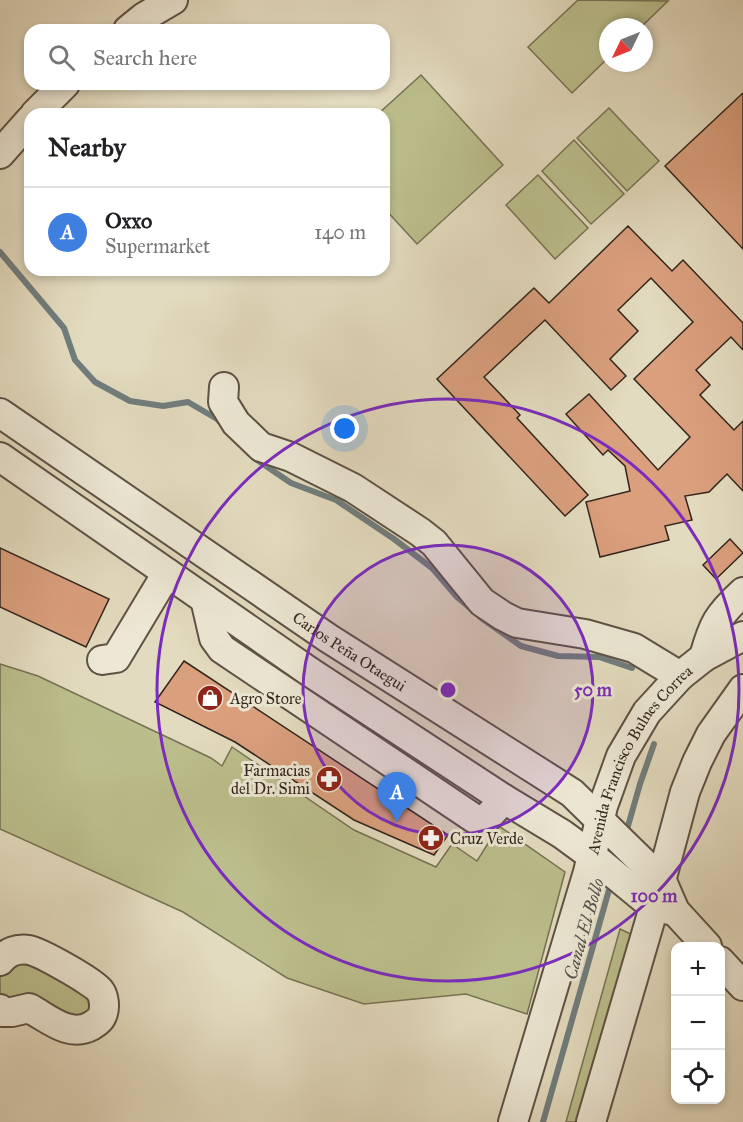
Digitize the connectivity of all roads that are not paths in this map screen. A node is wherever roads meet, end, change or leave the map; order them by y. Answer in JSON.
{"nodes":[{"id":1,"x":173,"y":0,"type":"edge"},
{"id":2,"x":137,"y":24,"type":"edge"},
{"id":3,"x":59,"y":90,"type":"edge"},
{"id":4,"x":41,"y":108,"type":"edge"},
{"id":5,"x":24,"y":127,"type":"edge"},
{"id":6,"x":0,"y":154,"type":"edge"},
{"id":7,"x":224,"y":387,"type":"dead end"},
{"id":8,"x":0,"y":413,"type":"edge"},
{"id":9,"x":0,"y":457,"type":"edge"},
{"id":10,"x":167,"y":573,"type":"junction"},
{"id":11,"x":743,"y":592,"type":"edge"},
{"id":12,"x":205,"y":599,"type":"junction"},
{"id":13,"x":295,"y":615,"type":"junction"},
{"id":14,"x":743,"y":636,"type":"edge"},
{"id":15,"x":328,"y":638,"type":"junction"},
{"id":16,"x":275,"y":647,"type":"junction"},
{"id":17,"x":704,"y":657,"type":"junction"},
{"id":18,"x":102,"y":660,"type":"dead end"},
{"id":19,"x":310,"y":672,"type":"junction"},
{"id":20,"x":680,"y":676,"type":"junction"},
{"id":21,"x":743,"y":689,"type":"edge"},
{"id":22,"x":504,"y":799,"type":"junction"},
{"id":23,"x":607,"y":827,"type":"junction"},
{"id":24,"x":598,"y":860,"type":"junction"},
{"id":25,"x":655,"y":891,"type":"junction"},
{"id":26,"x":703,"y":942,"type":"edge"},
{"id":27,"x":0,"y":961,"type":"edge"},
{"id":28,"x":725,"y":967,"type":"edge"},
{"id":29,"x":743,"y":986,"type":"edge"},
{"id":30,"x":1,"y":1014,"type":"edge"},
{"id":31,"x":513,"y":1122,"type":"edge"},
{"id":32,"x":591,"y":1122,"type":"edge"}],
"edges":[{"from":1,"to":2,"type":"street"},
{"from":3,"to":4,"type":"street"},
{"from":5,"to":6,"type":"street"},
{"from":7,"to":20,"type":"street"},
{"from":8,"to":13,"type":"street","name":"Carlos Peña Otaegui"},
{"from":9,"to":10,"type":"street","name":"Carlos Peña Otaegui"},
{"from":10,"to":12,"type":"street","name":"Carlos Peña Otaegui"},
{"from":10,"to":18,"type":"street"},
{"from":11,"to":17,"type":"street"},
{"from":12,"to":16,"type":"street","name":"Carlos Peña Otaegui"},
{"from":12,"to":22,"type":"street"},
{"from":13,"to":15,"type":"street","name":"Carlos Peña Otaegui"},
{"from":13,"to":16,"type":"street"},
{"from":14,"to":17,"type":"street","name":"Avenida Francisco Bulnes Correa"},
{"from":15,"to":19,"type":"street"},
{"from":15,"to":23,"type":"street","name":"Carlos Peña Otaegui"},
{"from":16,"to":19,"type":"street","name":"Carlos Peña Otaegui"},
{"from":17,"to":20,"type":"street","name":"Avenida Francisco Bulnes Correa"},
{"from":19,"to":22,"type":"street","name":"Carlos Peña Otaegui"},
{"from":20,"to":23,"type":"street","name":"Avenida Francisco Bulnes Correa"},
{"from":21,"to":25,"type":"street"},
{"from":22,"to":24,"type":"street","name":"Carlos Peña Otaegui"},
{"from":23,"to":24,"type":"street","name":"Avenida Francisco Bulnes Correa"},
{"from":23,"to":25,"type":"street","name":"Carlos Peña Otaegui"},
{"from":24,"to":25,"type":"street","name":"Carlos Peña Otaegui"},
{"from":24,"to":31,"type":"street","name":"Avenida Francisco Bulnes Correa"},
{"from":25,"to":26,"type":"street","name":"Carlos Peña Otaegui"},
{"from":25,"to":32,"type":"street"},
{"from":27,"to":30,"type":"street"},
{"from":28,"to":29,"type":"street"}]}
